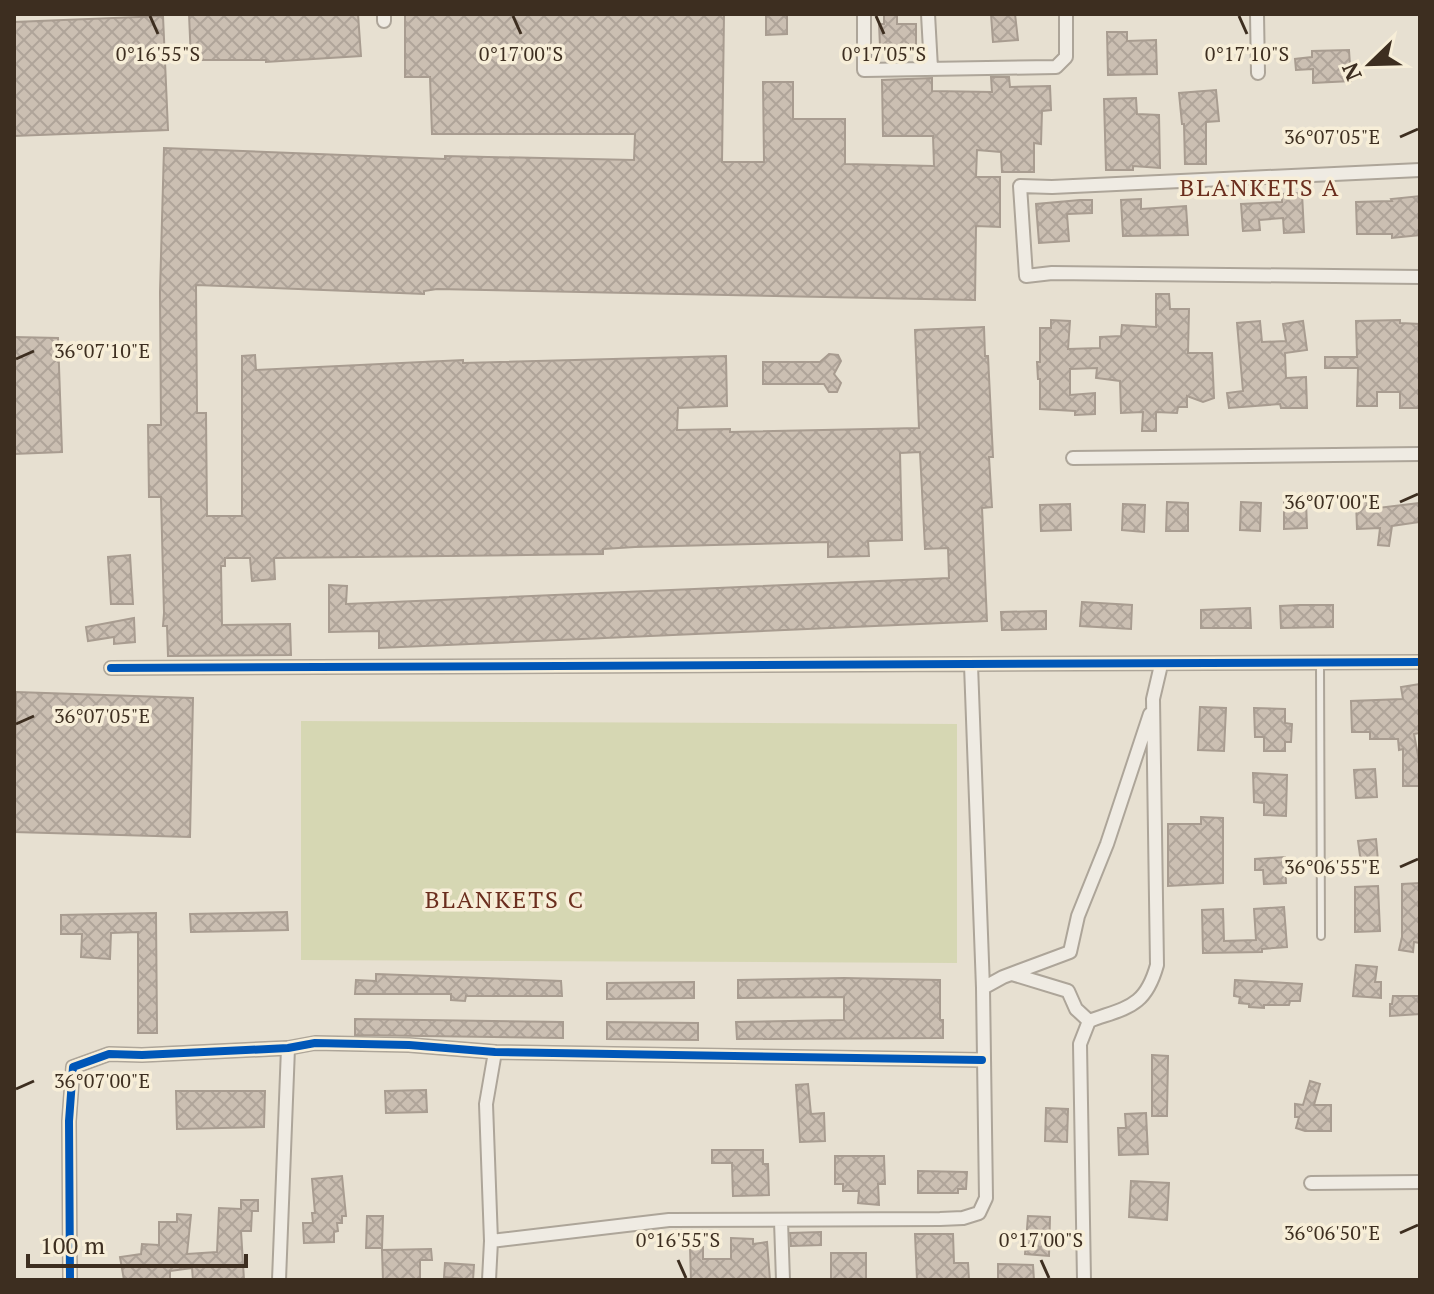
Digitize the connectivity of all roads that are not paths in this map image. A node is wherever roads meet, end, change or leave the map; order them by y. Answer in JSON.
{"nodes":[{"id":1,"x":864,"y":14,"type":"edge"},
{"id":2,"x":928,"y":14,"type":"edge"},
{"id":3,"x":1066,"y":14,"type":"edge"},
{"id":4,"x":1257,"y":14,"type":"edge"},
{"id":5,"x":931,"y":68,"type":"junction"},
{"id":6,"x":1258,"y":73,"type":"dead end"},
{"id":7,"x":1420,"y":170,"type":"edge"},
{"id":8,"x":1420,"y":277,"type":"edge"},
{"id":9,"x":1420,"y":454,"type":"edge"},
{"id":10,"x":1073,"y":458,"type":"dead end"},
{"id":11,"x":1320,"y":661,"type":"junction"},
{"id":12,"x":1420,"y":662,"type":"edge"},
{"id":13,"x":971,"y":665,"type":"junction"},
{"id":14,"x":1161,"y":665,"type":"junction"},
{"id":15,"x":111,"y":668,"type":"dead end"},
{"id":16,"x":1153,"y":699,"type":"junction"},
{"id":17,"x":1321,"y":936,"type":"dead end"},
{"id":18,"x":1012,"y":974,"type":"junction"},
{"id":19,"x":983,"y":988,"type":"junction"},
{"id":20,"x":1089,"y":1021,"type":"junction"},
{"id":21,"x":288,"y":1048,"type":"junction"},
{"id":22,"x":495,"y":1052,"type":"junction"},
{"id":23,"x":982,"y":1060,"type":"junction"},
{"id":24,"x":1420,"y":1182,"type":"edge"},
{"id":25,"x":1311,"y":1183,"type":"dead end"},
{"id":26,"x":781,"y":1221,"type":"junction"},
{"id":27,"x":491,"y":1241,"type":"junction"},
{"id":28,"x":70,"y":1280,"type":"edge"},
{"id":29,"x":279,"y":1280,"type":"edge"},
{"id":30,"x":489,"y":1280,"type":"edge"},
{"id":31,"x":783,"y":1280,"type":"edge"},
{"id":32,"x":1084,"y":1280,"type":"edge"}],
"edges":[{"from":1,"to":5,"type":"street"},
{"from":2,"to":5,"type":"street"},
{"from":3,"to":5,"type":"street"},
{"from":4,"to":6,"type":"street"},
{"from":7,"to":8,"type":"street"},
{"from":9,"to":10,"type":"street"},
{"from":11,"to":12,"type":"street"},
{"from":11,"to":14,"type":"street"},
{"from":11,"to":17,"type":"lane"},
{"from":13,"to":14,"type":"street"},
{"from":13,"to":15,"type":"street"},
{"from":13,"to":19,"type":"street"},
{"from":14,"to":16,"type":"street"},
{"from":16,"to":18,"type":"street"},
{"from":16,"to":20,"type":"street"},
{"from":18,"to":19,"type":"street"},
{"from":18,"to":20,"type":"street"},
{"from":19,"to":23,"type":"street"},
{"from":20,"to":32,"type":"street"},
{"from":21,"to":22,"type":"street"},
{"from":21,"to":28,"type":"street"},
{"from":21,"to":29,"type":"street"},
{"from":22,"to":23,"type":"street"},
{"from":22,"to":27,"type":"street"},
{"from":23,"to":26,"type":"street"},
{"from":24,"to":25,"type":"street"},
{"from":26,"to":27,"type":"street"},
{"from":26,"to":31,"type":"street"},
{"from":27,"to":30,"type":"street"}]}
